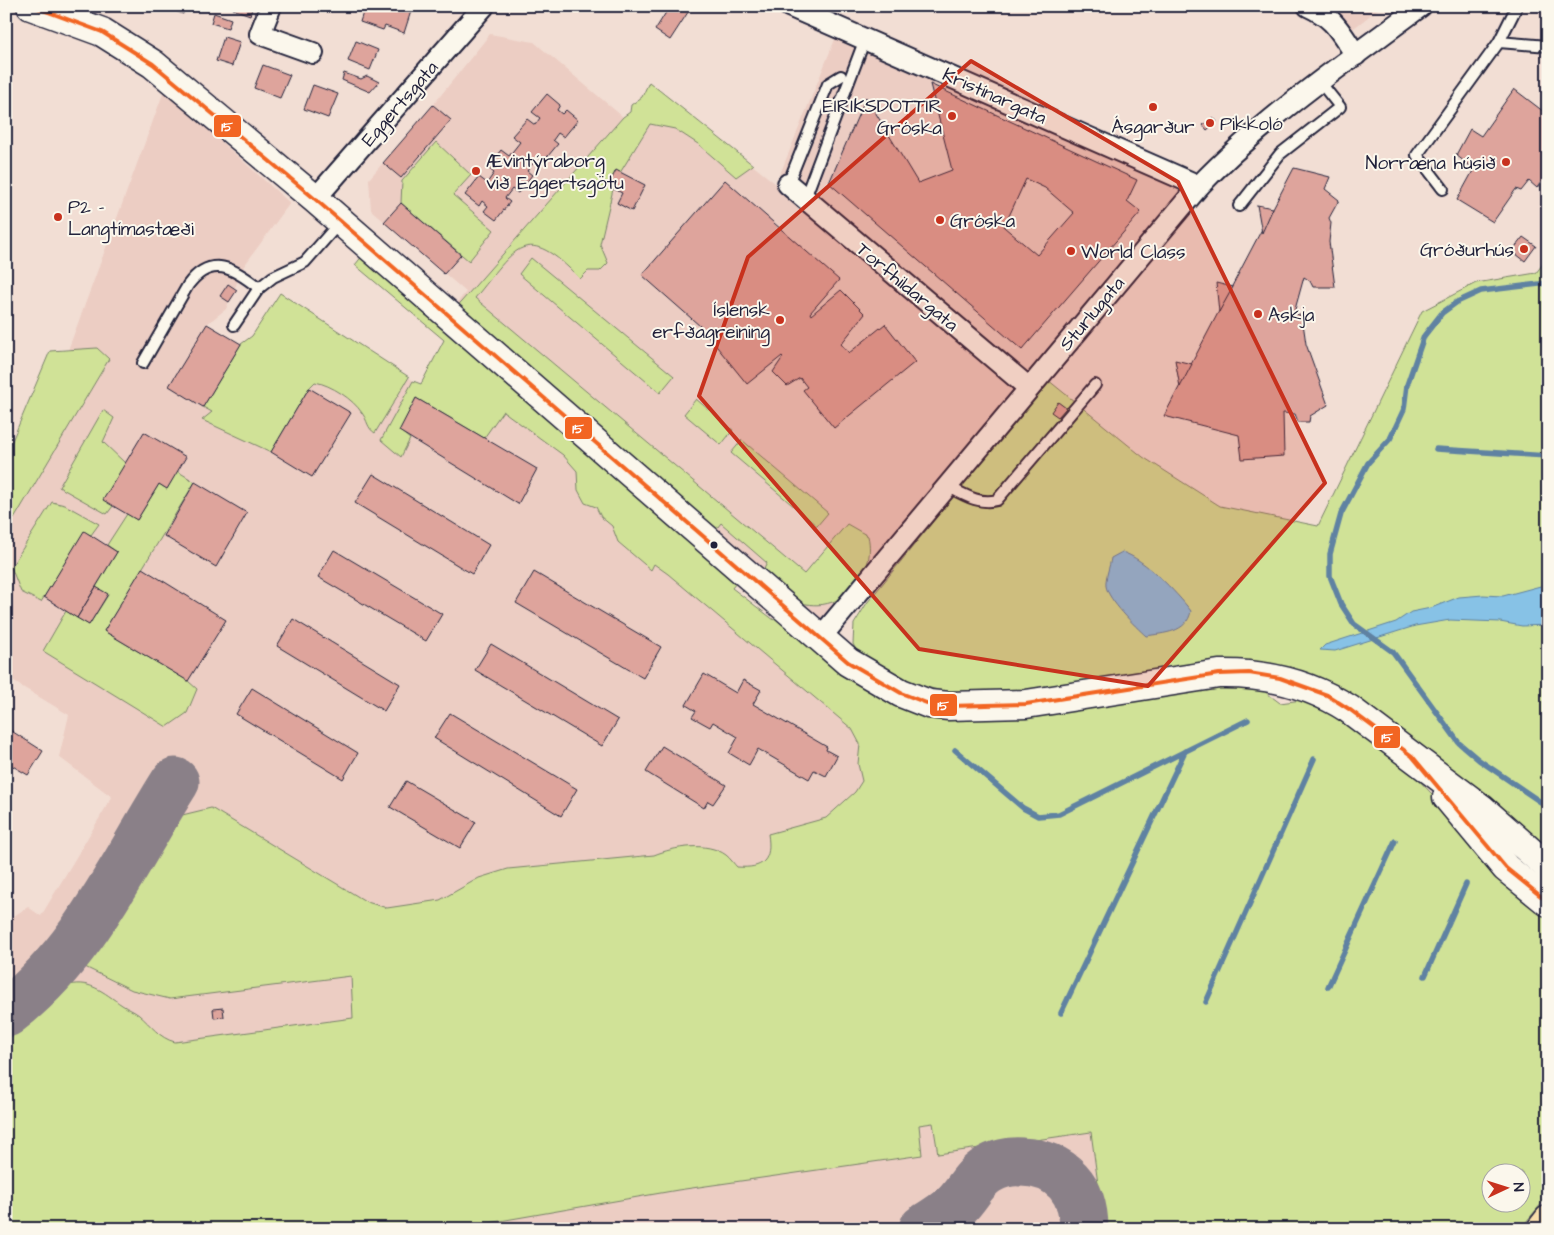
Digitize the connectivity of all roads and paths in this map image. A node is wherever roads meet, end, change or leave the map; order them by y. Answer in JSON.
{"nodes":[{"id":1,"x":31,"y":6,"type":"edge"},
{"id":2,"x":270,"y":6,"type":"edge"},
{"id":3,"x":484,"y":6,"type":"edge"},
{"id":4,"x":789,"y":6,"type":"edge"},
{"id":5,"x":1308,"y":6,"type":"edge"},
{"id":6,"x":1421,"y":6,"type":"edge"},
{"id":7,"x":1517,"y":6,"type":"edge"},
{"id":8,"x":865,"y":39,"type":"junction"},
{"id":9,"x":1500,"y":42,"type":"junction"},
{"id":10,"x":1548,"y":46,"type":"edge"},
{"id":11,"x":312,"y":53,"type":"dead end"},
{"id":12,"x":1356,"y":55,"type":"junction"},
{"id":13,"x":841,"y":76,"type":"dead end"},
{"id":14,"x":1320,"y":82,"type":"junction"},
{"id":15,"x":788,"y":184,"type":"joint"},
{"id":16,"x":1199,"y":186,"type":"junction"},
{"id":17,"x":1443,"y":189,"type":"dead end"},
{"id":18,"x":805,"y":198,"type":"junction"},
{"id":19,"x":315,"y":199,"type":"junction"},
{"id":20,"x":1239,"y":206,"type":"dead end"},
{"id":21,"x":340,"y":222,"type":"junction"},
{"id":22,"x":259,"y":288,"type":"junction"},
{"id":23,"x":234,"y":325,"type":"dead end"},
{"id":24,"x":143,"y":363,"type":"dead end"},
{"id":25,"x":1095,"y":385,"type":"dead end"},
{"id":26,"x":1029,"y":388,"type":"junction"},
{"id":27,"x":947,"y":486,"type":"junction"},
{"id":28,"x":821,"y":637,"type":"junction"},
{"id":29,"x":1412,"y":756,"type":"junction"},
{"id":30,"x":1548,"y":867,"type":"edge"},
{"id":31,"x":1548,"y":902,"type":"edge"},
{"id":32,"x":1548,"y":1220,"type":"edge"},
{"id":33,"x":1541,"y":1229,"type":"edge"}],
"edges":[{"from":1,"to":19,"type":"main road"},
{"from":2,"to":11,"type":"street"},
{"from":3,"to":19,"type":"street","name":"Eggertsgata"},
{"from":4,"to":8,"type":"street","name":"Kristínargata"},
{"from":5,"to":12,"type":"street"},
{"from":6,"to":12,"type":"street","name":"Sturlugata"},
{"from":7,"to":9,"type":"lane"},
{"from":8,"to":16,"type":"street","name":"Kristínargata"},
{"from":8,"to":18,"type":"lane"},
{"from":9,"to":10,"type":"lane"},
{"from":9,"to":17,"type":"lane"},
{"from":12,"to":14,"type":"street","name":"Sturlugata"},
{"from":13,"to":15,"type":"lane"},
{"from":14,"to":16,"type":"street","name":"Sturlugata"},
{"from":14,"to":20,"type":"lane"},
{"from":15,"to":18,"type":"street","name":"Torfhildargata"},
{"from":16,"to":26,"type":"street","name":"Sturlugata"},
{"from":18,"to":26,"type":"street","name":"Torfhildargata"},
{"from":19,"to":21,"type":"main road"},
{"from":21,"to":22,"type":"lane"},
{"from":21,"to":28,"type":"main road"},
{"from":22,"to":23,"type":"lane"},
{"from":22,"to":24,"type":"lane"},
{"from":25,"to":27,"type":"lane"},
{"from":26,"to":27,"type":"street","name":"Sturlugata"},
{"from":27,"to":28,"type":"street","name":"Sturlugata"},
{"from":28,"to":29,"type":"main road"},
{"from":29,"to":30,"type":"main road"},
{"from":29,"to":31,"type":"main road"},
{"from":32,"to":33,"type":"main road"}]}
